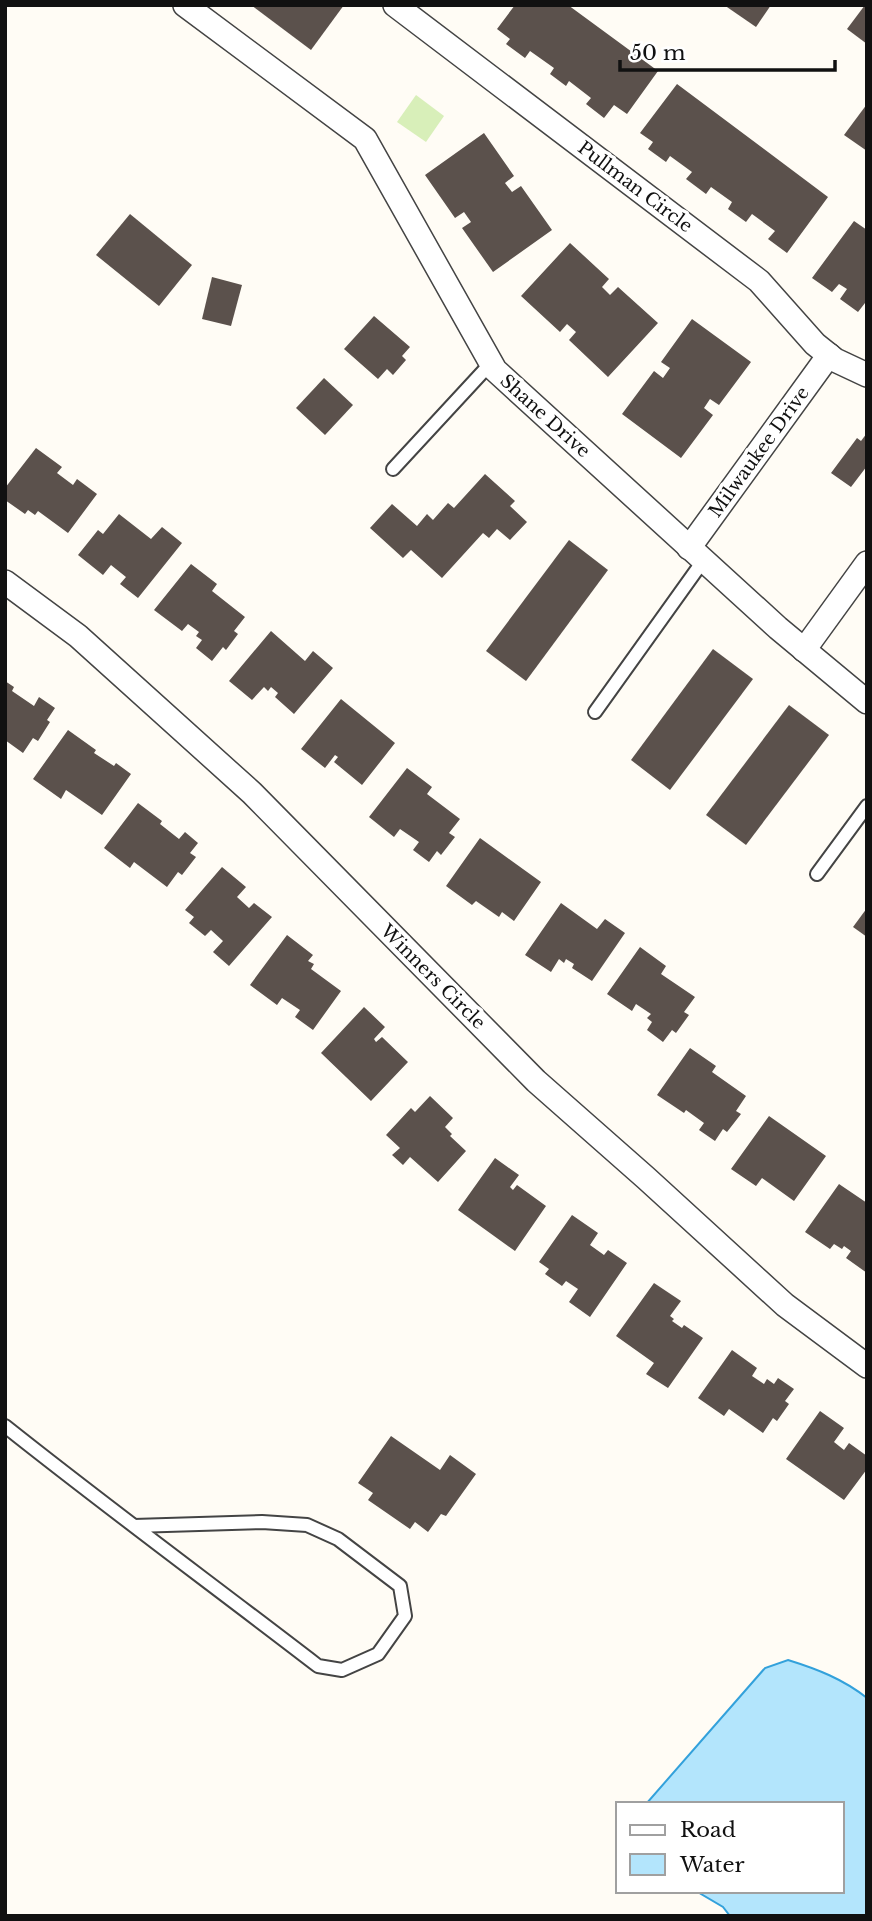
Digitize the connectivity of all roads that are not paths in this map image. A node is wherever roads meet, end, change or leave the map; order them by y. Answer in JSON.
{"nodes":[{"id":1,"x":185,"y":5,"type":"edge"},
{"id":2,"x":395,"y":5,"type":"edge"},
{"id":3,"x":829,"y":355,"type":"junction"},
{"id":4,"x":491,"y":363,"type":"junction"},
{"id":5,"x":867,"y":375,"type":"edge"},
{"id":6,"x":393,"y":469,"type":"dead end"},
{"id":7,"x":696,"y":554,"type":"junction"},
{"id":8,"x":867,"y":563,"type":"edge"},
{"id":9,"x":5,"y":582,"type":"edge"},
{"id":10,"x":804,"y":650,"type":"junction"},
{"id":11,"x":867,"y":702,"type":"edge"},
{"id":12,"x":595,"y":712,"type":"dead end"},
{"id":13,"x":867,"y":806,"type":"edge"},
{"id":14,"x":817,"y":874,"type":"dead end"},
{"id":15,"x":867,"y":1366,"type":"edge"},
{"id":16,"x":5,"y":1426,"type":"edge"},
{"id":17,"x":134,"y":1526,"type":"junction"}],
"edges":[{"from":1,"to":4,"type":"street","name":"Shane Drive"},
{"from":2,"to":3,"type":"street","name":"Pullman Circle"},
{"from":3,"to":5,"type":"street","name":"Pullman Circle"},
{"from":3,"to":7,"type":"street","name":"Milwaukee Drive"},
{"from":4,"to":6,"type":"lane"},
{"from":4,"to":7,"type":"street","name":"Shane Drive"},
{"from":7,"to":10,"type":"street","name":"Shane Drive"},
{"from":7,"to":12,"type":"lane"},
{"from":8,"to":10,"type":"street"},
{"from":9,"to":15,"type":"street","name":"Winners Circle"},
{"from":10,"to":11,"type":"street","name":"Shane Drive"},
{"from":13,"to":14,"type":"lane"},
{"from":16,"to":17,"type":"lane"},
{"from":17,"to":17,"type":"lane"}]}
